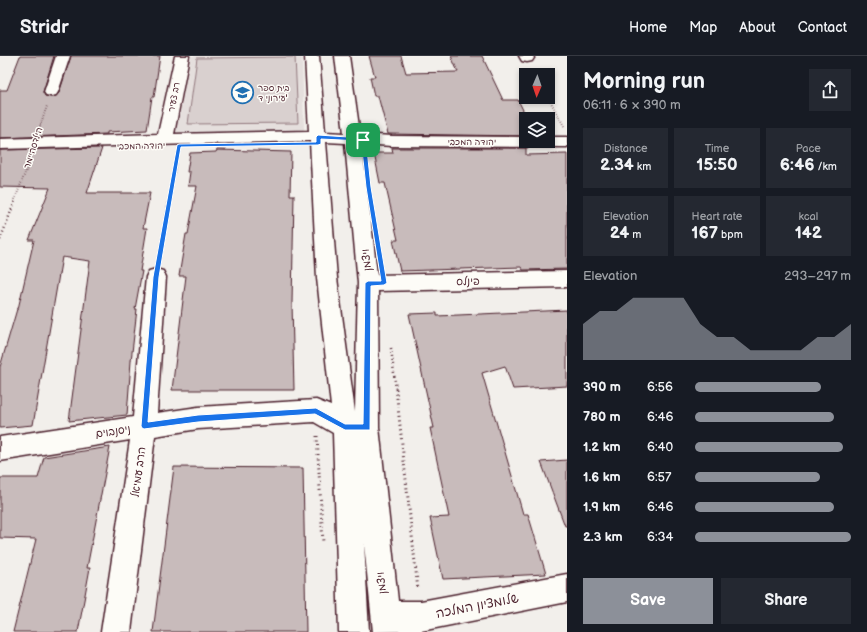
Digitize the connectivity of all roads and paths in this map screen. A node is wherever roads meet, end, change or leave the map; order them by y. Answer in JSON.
{"nodes":[{"id":1,"x":62,"y":56,"type":"edge"},
{"id":2,"x":182,"y":56,"type":"edge"},
{"id":3,"x":312,"y":56,"type":"edge"},
{"id":4,"x":342,"y":56,"type":"edge"},
{"id":5,"x":51,"y":92,"type":"joint"},
{"id":6,"x":552,"y":104,"type":"edge"},
{"id":7,"x":567,"y":131,"type":"edge"},
{"id":8,"x":353,"y":139,"type":"junction"},
{"id":9,"x":318,"y":140,"type":"junction"},
{"id":10,"x":172,"y":142,"type":"junction"},
{"id":11,"x":567,"y":142,"type":"edge"},
{"id":12,"x":0,"y":144,"type":"edge"},
{"id":13,"x":35,"y":145,"type":"junction"},
{"id":14,"x":0,"y":150,"type":"edge"},
{"id":15,"x":0,"y":240,"type":"edge"},
{"id":16,"x":156,"y":277,"type":"joint"},
{"id":17,"x":567,"y":279,"type":"edge"},
{"id":18,"x":368,"y":283,"type":"junction"},
{"id":19,"x":391,"y":346,"type":"dead end"},
{"id":20,"x":144,"y":426,"type":"junction"},
{"id":21,"x":356,"y":427,"type":"junction"},
{"id":22,"x":0,"y":449,"type":"edge"},
{"id":23,"x":567,"y":588,"type":"edge"},
{"id":24,"x":421,"y":616,"type":"junction"},
{"id":25,"x":387,"y":624,"type":"edge"},
{"id":26,"x":116,"y":632,"type":"edge"},
{"id":27,"x":354,"y":632,"type":"edge"}],
"edges":[{"from":1,"to":5,"type":"street"},
{"from":2,"to":10,"type":"street","name":"רב צעיר"},
{"from":3,"to":9,"type":"street","name":"ויצמן"},
{"from":4,"to":8,"type":"street","name":"ויצמן"},
{"from":5,"to":13,"type":"path","name":"הילדסהיימר"},
{"from":6,"to":7,"type":"path"},
{"from":8,"to":9,"type":"street","name":"יהודה המכבי"},
{"from":8,"to":11,"type":"street","name":"יהודה המכבי"},
{"from":8,"to":18,"type":"street","name":"ויצמן"},
{"from":9,"to":10,"type":"street","name":"יהודה המכבי"},
{"from":9,"to":21,"type":"street","name":"ויצמן"},
{"from":10,"to":13,"type":"street","name":"יהודה המכבי"},
{"from":10,"to":16,"type":"path"},
{"from":12,"to":13,"type":"street","name":"יהודה המכבי"},
{"from":13,"to":14,"type":"street","name":"יהודה המכבי"},
{"from":13,"to":15,"type":"path","name":"הילדסהיימר"},
{"from":16,"to":20,"type":"street","name":"הרב עמיאל"},
{"from":17,"to":18,"type":"street","name":"פינלס"},
{"from":18,"to":21,"type":"street","name":"ויצמן"},
{"from":19,"to":24,"type":"path"},
{"from":20,"to":21,"type":"street","name":"ניסנבוים"},
{"from":20,"to":22,"type":"street","name":"ניסנבוים"},
{"from":20,"to":26,"type":"street","name":"הרב עמיאל"},
{"from":21,"to":25,"type":"street","name":"ויצמן"},
{"from":21,"to":27,"type":"street","name":"ויצמן"},
{"from":23,"to":24,"type":"street","name":"שלומציון המלכה"},
{"from":24,"to":25,"type":"street","name":"שלומציון המלכה"}]}
